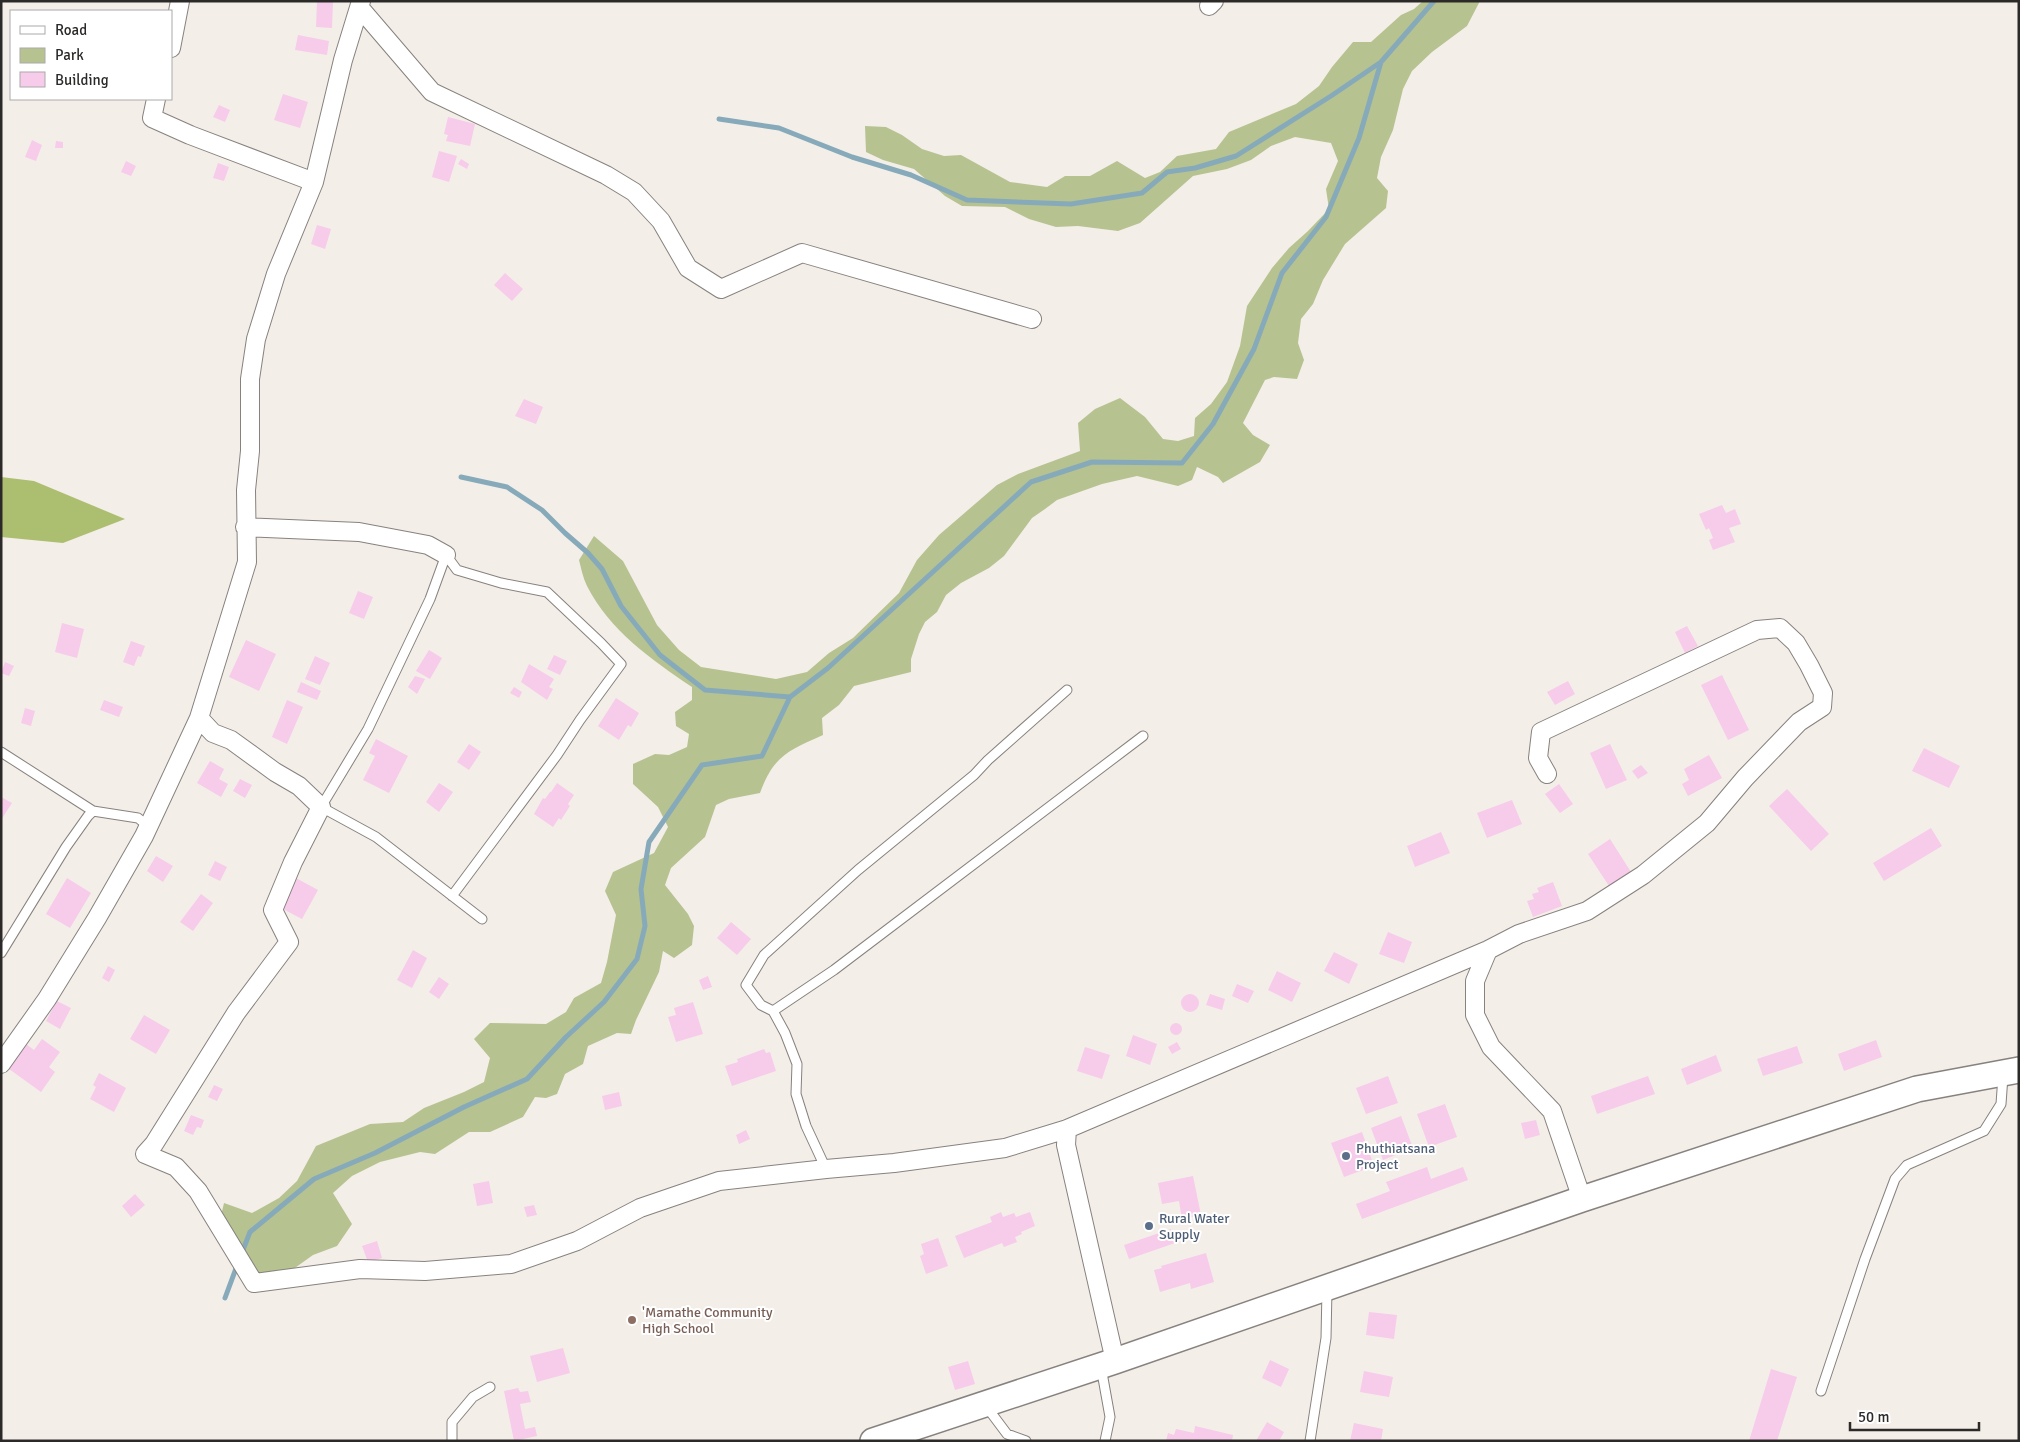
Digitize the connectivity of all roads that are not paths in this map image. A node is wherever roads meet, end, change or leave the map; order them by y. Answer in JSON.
{"nodes":[{"id":1,"x":180,"y":1,"type":"edge"},
{"id":2,"x":360,"y":5,"type":"edge"},
{"id":3,"x":172,"y":43,"type":"edge"},
{"id":4,"x":156,"y":100,"type":"edge"},
{"id":5,"x":314,"y":182,"type":"junction"},
{"id":6,"x":1032,"y":319,"type":"dead end"},
{"id":7,"x":245,"y":527,"type":"junction"},
{"id":8,"x":446,"y":555,"type":"junction"},
{"id":9,"x":1067,"y":690,"type":"dead end"},
{"id":10,"x":199,"y":718,"type":"junction"},
{"id":11,"x":1143,"y":736,"type":"dead end"},
{"id":12,"x":1,"y":752,"type":"edge"},
{"id":13,"x":1547,"y":774,"type":"dead end"},
{"id":14,"x":321,"y":807,"type":"junction"},
{"id":15,"x":93,"y":811,"type":"junction"},
{"id":16,"x":148,"y":826,"type":"junction"},
{"id":17,"x":452,"y":896,"type":"junction"},
{"id":18,"x":482,"y":919,"type":"dead end"},
{"id":19,"x":1488,"y":950,"type":"junction"},
{"id":20,"x":1,"y":953,"type":"edge"},
{"id":21,"x":773,"y":1011,"type":"junction"},
{"id":22,"x":1,"y":1064,"type":"edge"},
{"id":23,"x":2011,"y":1072,"type":"edge"},
{"id":24,"x":1067,"y":1129,"type":"junction"},
{"id":25,"x":826,"y":1168,"type":"junction"},
{"id":26,"x":1582,"y":1198,"type":"junction"},
{"id":27,"x":1327,"y":1286,"type":"junction"},
{"id":28,"x":1108,"y":1363,"type":"junction"},
{"id":29,"x":490,"y":1387,"type":"dead end"},
{"id":30,"x":1821,"y":1391,"type":"dead end"},
{"id":31,"x":984,"y":1404,"type":"junction"},
{"id":32,"x":452,"y":1441,"type":"edge"},
{"id":33,"x":873,"y":1441,"type":"edge"},
{"id":34,"x":1026,"y":1441,"type":"edge"},
{"id":35,"x":1104,"y":1441,"type":"edge"},
{"id":36,"x":1310,"y":1441,"type":"edge"}],
"edges":[{"from":1,"to":3,"type":"street"},
{"from":2,"to":5,"type":"street"},
{"from":2,"to":6,"type":"street"},
{"from":4,"to":5,"type":"street"},
{"from":5,"to":7,"type":"street"},
{"from":7,"to":8,"type":"street"},
{"from":7,"to":10,"type":"street"},
{"from":8,"to":14,"type":"lane"},
{"from":8,"to":17,"type":"lane"},
{"from":9,"to":21,"type":"lane"},
{"from":10,"to":14,"type":"street"},
{"from":10,"to":16,"type":"street"},
{"from":11,"to":21,"type":"lane"},
{"from":12,"to":15,"type":"lane"},
{"from":13,"to":19,"type":"street"},
{"from":14,"to":17,"type":"lane"},
{"from":14,"to":25,"type":"street"},
{"from":15,"to":16,"type":"lane"},
{"from":15,"to":20,"type":"lane"},
{"from":16,"to":22,"type":"street"},
{"from":17,"to":18,"type":"lane"},
{"from":19,"to":24,"type":"street"},
{"from":19,"to":26,"type":"street"},
{"from":21,"to":25,"type":"lane"},
{"from":23,"to":26,"type":"main road"},
{"from":23,"to":30,"type":"lane"},
{"from":24,"to":25,"type":"street"},
{"from":24,"to":28,"type":"street"},
{"from":26,"to":27,"type":"main road"},
{"from":27,"to":28,"type":"main road"},
{"from":27,"to":36,"type":"lane"},
{"from":28,"to":31,"type":"main road"},
{"from":28,"to":35,"type":"lane"},
{"from":29,"to":32,"type":"lane"},
{"from":31,"to":33,"type":"main road"},
{"from":31,"to":34,"type":"lane"}]}
